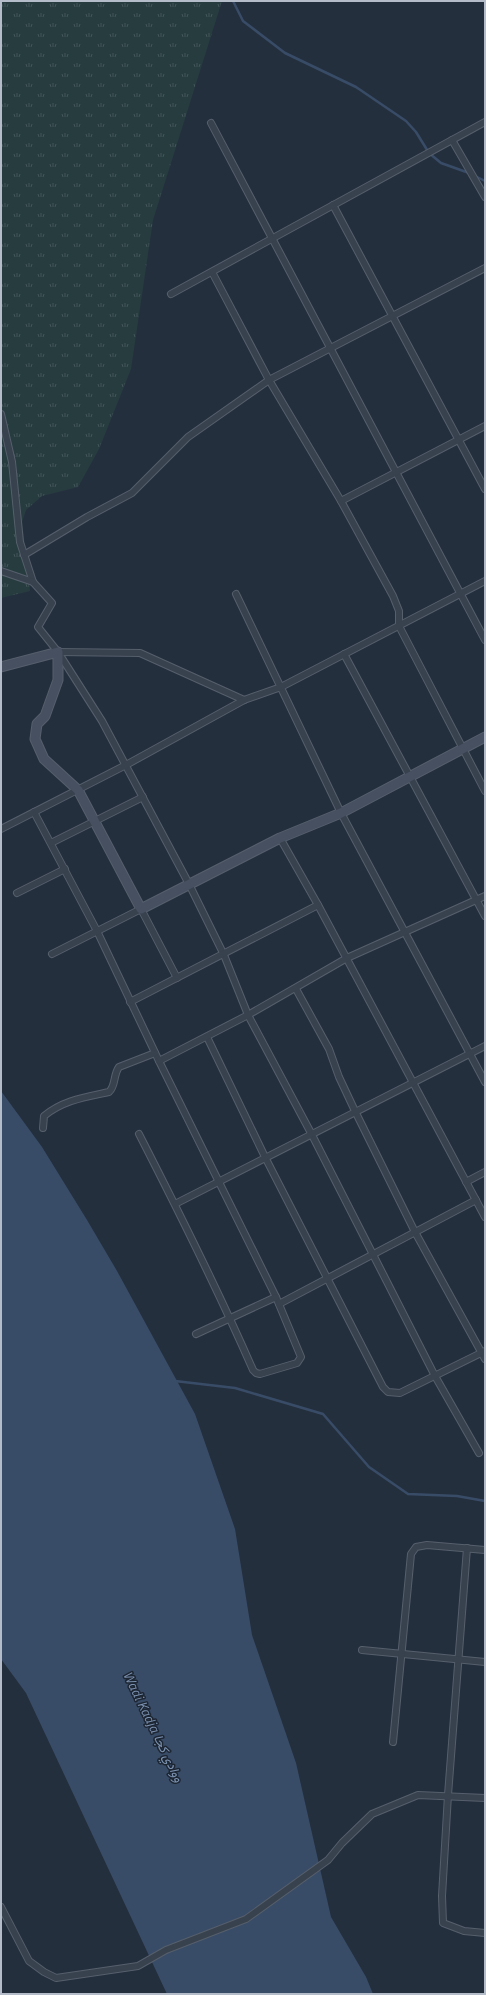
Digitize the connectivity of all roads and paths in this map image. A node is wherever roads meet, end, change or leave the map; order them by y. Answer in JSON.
{"nodes":[{"id":1,"x":485,"y":122,"type":"edge"},
{"id":2,"x":211,"y":123,"type":"dead end"},
{"id":3,"x":452,"y":140,"type":"junction"},
{"id":4,"x":485,"y":197,"type":"edge"},
{"id":5,"x":333,"y":205,"type":"junction"},
{"id":6,"x":272,"y":238,"type":"junction"},
{"id":7,"x":485,"y":268,"type":"edge"},
{"id":8,"x":212,"y":272,"type":"junction"},
{"id":9,"x":171,"y":294,"type":"dead end"},
{"id":10,"x":392,"y":316,"type":"junction"},
{"id":11,"x":330,"y":348,"type":"junction"},
{"id":12,"x":269,"y":380,"type":"junction"},
{"id":13,"x":1,"y":414,"type":"edge"},
{"id":14,"x":485,"y":426,"type":"edge"},
{"id":15,"x":458,"y":440,"type":"junction"},
{"id":16,"x":396,"y":473,"type":"junction"},
{"id":17,"x":485,"y":490,"type":"edge"},
{"id":18,"x":341,"y":501,"type":"junction"},
{"id":19,"x":24,"y":555,"type":"junction"},
{"id":20,"x":1,"y":570,"type":"edge"},
{"id":21,"x":485,"y":581,"type":"edge"},
{"id":22,"x":33,"y":582,"type":"junction"},
{"id":23,"x":236,"y":594,"type":"dead end"},
{"id":24,"x":460,"y":595,"type":"junction"},
{"id":25,"x":399,"y":626,"type":"junction"},
{"id":26,"x":485,"y":640,"type":"edge"},
{"id":27,"x":58,"y":652,"type":"junction"},
{"id":28,"x":344,"y":654,"type":"junction"},
{"id":29,"x":1,"y":667,"type":"edge"},
{"id":30,"x":281,"y":686,"type":"junction"},
{"id":31,"x":244,"y":700,"type":"junction"},
{"id":32,"x":485,"y":737,"type":"edge"},
{"id":33,"x":462,"y":748,"type":"junction"},
{"id":34,"x":126,"y":765,"type":"junction"},
{"id":35,"x":410,"y":776,"type":"junction"},
{"id":36,"x":78,"y":790,"type":"junction"},
{"id":37,"x":485,"y":791,"type":"edge"},
{"id":38,"x":143,"y":797,"type":"junction"},
{"id":39,"x":34,"y":812,"type":"junction"},
{"id":40,"x":341,"y":813,"type":"junction"},
{"id":41,"x":95,"y":822,"type":"junction"},
{"id":42,"x":1,"y":829,"type":"edge"},
{"id":43,"x":280,"y":838,"type":"junction"},
{"id":44,"x":51,"y":843,"type":"junction"},
{"id":45,"x":65,"y":869,"type":"junction"},
{"id":46,"x":189,"y":884,"type":"junction"},
{"id":47,"x":17,"y":893,"type":"dead end"},
{"id":48,"x":485,"y":896,"type":"edge"},
{"id":49,"x":477,"y":900,"type":"junction"},
{"id":50,"x":318,"y":905,"type":"junction"},
{"id":51,"x":141,"y":909,"type":"junction"},
{"id":52,"x":485,"y":916,"type":"edge"},
{"id":53,"x":98,"y":931,"type":"junction"},
{"id":54,"x":403,"y":932,"type":"junction"},
{"id":55,"x":52,"y":954,"type":"dead end"},
{"id":56,"x":224,"y":955,"type":"junction"},
{"id":57,"x":347,"y":958,"type":"junction"},
{"id":58,"x":177,"y":978,"type":"junction"},
{"id":59,"x":296,"y":989,"type":"junction"},
{"id":60,"x":130,"y":1002,"type":"junction"},
{"id":61,"x":248,"y":1015,"type":"junction"},
{"id":62,"x":207,"y":1037,"type":"junction"},
{"id":63,"x":485,"y":1046,"type":"edge"},
{"id":64,"x":155,"y":1053,"type":"junction"},
{"id":65,"x":469,"y":1053,"type":"junction"},
{"id":66,"x":159,"y":1061,"type":"junction"},
{"id":67,"x":485,"y":1082,"type":"edge"},
{"id":68,"x":414,"y":1083,"type":"junction"},
{"id":69,"x":355,"y":1111,"type":"junction"},
{"id":70,"x":43,"y":1128,"type":"dead end"},
{"id":71,"x":311,"y":1133,"type":"junction"},
{"id":72,"x":139,"y":1134,"type":"dead end"},
{"id":73,"x":265,"y":1157,"type":"junction"},
{"id":74,"x":485,"y":1172,"type":"edge"},
{"id":75,"x":219,"y":1181,"type":"junction"},
{"id":76,"x":466,"y":1182,"type":"junction"},
{"id":77,"x":476,"y":1200,"type":"junction"},
{"id":78,"x":175,"y":1204,"type":"junction"},
{"id":79,"x":485,"y":1217,"type":"edge"},
{"id":80,"x":415,"y":1232,"type":"junction"},
{"id":81,"x":372,"y":1254,"type":"junction"},
{"id":82,"x":328,"y":1278,"type":"junction"},
{"id":83,"x":276,"y":1296,"type":"junction"},
{"id":84,"x":279,"y":1304,"type":"junction"},
{"id":85,"x":230,"y":1318,"type":"junction"},
{"id":86,"x":196,"y":1334,"type":"dead end"},
{"id":87,"x":483,"y":1352,"type":"edge"},
{"id":88,"x":485,"y":1359,"type":"edge"},
{"id":89,"x":435,"y":1376,"type":"junction"},
{"id":90,"x":479,"y":1453,"type":"dead end"},
{"id":91,"x":467,"y":1548,"type":"junction"},
{"id":92,"x":485,"y":1550,"type":"edge"},
{"id":93,"x":362,"y":1650,"type":"dead end"},
{"id":94,"x":401,"y":1655,"type":"junction"},
{"id":95,"x":459,"y":1660,"type":"junction"},
{"id":96,"x":485,"y":1662,"type":"edge"},
{"id":97,"x":393,"y":1742,"type":"dead end"},
{"id":98,"x":448,"y":1795,"type":"junction"},
{"id":99,"x":485,"y":1798,"type":"edge"},
{"id":100,"x":1,"y":1907,"type":"edge"},
{"id":101,"x":485,"y":1933,"type":"edge"}],
"edges":[{"from":1,"to":3,"type":"street"},
{"from":2,"to":6,"type":"street"},
{"from":3,"to":4,"type":"street"},
{"from":3,"to":5,"type":"street"},
{"from":5,"to":6,"type":"street"},
{"from":5,"to":10,"type":"street"},
{"from":6,"to":8,"type":"street"},
{"from":6,"to":11,"type":"street"},
{"from":7,"to":10,"type":"street"},
{"from":8,"to":9,"type":"street"},
{"from":8,"to":12,"type":"street"},
{"from":10,"to":11,"type":"street"},
{"from":10,"to":15,"type":"street"},
{"from":11,"to":12,"type":"street"},
{"from":11,"to":16,"type":"street"},
{"from":12,"to":18,"type":"street"},
{"from":12,"to":19,"type":"street"},
{"from":13,"to":19,"type":"street"},
{"from":14,"to":15,"type":"street"},
{"from":15,"to":16,"type":"street"},
{"from":15,"to":17,"type":"street"},
{"from":16,"to":18,"type":"street"},
{"from":16,"to":24,"type":"street"},
{"from":18,"to":25,"type":"street"},
{"from":19,"to":22,"type":"street"},
{"from":20,"to":22,"type":"street"},
{"from":21,"to":24,"type":"street"},
{"from":22,"to":27,"type":"street"},
{"from":23,"to":30,"type":"street"},
{"from":24,"to":25,"type":"street"},
{"from":24,"to":26,"type":"street"},
{"from":25,"to":28,"type":"street"},
{"from":25,"to":33,"type":"street"},
{"from":27,"to":29,"type":"main road"},
{"from":27,"to":31,"type":"street"},
{"from":27,"to":34,"type":"street"},
{"from":27,"to":36,"type":"main road"},
{"from":28,"to":30,"type":"street"},
{"from":28,"to":35,"type":"street"},
{"from":30,"to":31,"type":"street"},
{"from":30,"to":40,"type":"street"},
{"from":31,"to":34,"type":"street"},
{"from":32,"to":33,"type":"main road"},
{"from":33,"to":35,"type":"main road"},
{"from":33,"to":37,"type":"street"},
{"from":34,"to":36,"type":"street"},
{"from":34,"to":38,"type":"street"},
{"from":35,"to":40,"type":"main road"},
{"from":35,"to":49,"type":"street"},
{"from":36,"to":39,"type":"street"},
{"from":36,"to":41,"type":"main road"},
{"from":38,"to":41,"type":"street"},
{"from":38,"to":46,"type":"street"},
{"from":39,"to":42,"type":"street"},
{"from":39,"to":44,"type":"street"},
{"from":40,"to":43,"type":"main road"},
{"from":40,"to":54,"type":"street"},
{"from":41,"to":44,"type":"street"},
{"from":41,"to":51,"type":"main road"},
{"from":43,"to":46,"type":"main road"},
{"from":43,"to":50,"type":"street"},
{"from":44,"to":45,"type":"street"},
{"from":45,"to":47,"type":"street"},
{"from":45,"to":53,"type":"street"},
{"from":46,"to":51,"type":"main road"},
{"from":46,"to":56,"type":"street"},
{"from":48,"to":49,"type":"street"},
{"from":49,"to":52,"type":"street"},
{"from":49,"to":54,"type":"street"},
{"from":50,"to":56,"type":"street"},
{"from":50,"to":57,"type":"street"},
{"from":51,"to":53,"type":"street"},
{"from":51,"to":58,"type":"street"},
{"from":53,"to":55,"type":"street"},
{"from":53,"to":60,"type":"street"},
{"from":54,"to":57,"type":"street"},
{"from":54,"to":65,"type":"street"},
{"from":56,"to":58,"type":"street"},
{"from":56,"to":61,"type":"street"},
{"from":57,"to":59,"type":"street"},
{"from":57,"to":68,"type":"street"},
{"from":58,"to":60,"type":"street"},
{"from":59,"to":61,"type":"street"},
{"from":59,"to":69,"type":"street"},
{"from":60,"to":64,"type":"street"},
{"from":61,"to":62,"type":"street"},
{"from":61,"to":71,"type":"street"},
{"from":62,"to":66,"type":"street"},
{"from":62,"to":73,"type":"street"},
{"from":63,"to":65,"type":"street"},
{"from":64,"to":66,"type":"street"},
{"from":64,"to":70,"type":"street"},
{"from":65,"to":67,"type":"street"},
{"from":65,"to":68,"type":"street"},
{"from":66,"to":75,"type":"street"},
{"from":68,"to":69,"type":"street"},
{"from":68,"to":76,"type":"street"},
{"from":69,"to":71,"type":"street"},
{"from":69,"to":80,"type":"street"},
{"from":71,"to":73,"type":"street"},
{"from":71,"to":81,"type":"street"},
{"from":72,"to":78,"type":"street"},
{"from":73,"to":75,"type":"street"},
{"from":73,"to":82,"type":"street"},
{"from":74,"to":76,"type":"street"},
{"from":75,"to":78,"type":"street"},
{"from":75,"to":83,"type":"street"},
{"from":76,"to":77,"type":"street"},
{"from":77,"to":79,"type":"street"},
{"from":77,"to":80,"type":"street"},
{"from":78,"to":85,"type":"street"},
{"from":80,"to":81,"type":"street"},
{"from":80,"to":87,"type":"street"},
{"from":81,"to":82,"type":"street"},
{"from":81,"to":89,"type":"street"},
{"from":82,"to":84,"type":"street"},
{"from":82,"to":89,"type":"street"},
{"from":83,"to":84,"type":"street"},
{"from":83,"to":85,"type":"street"},
{"from":84,"to":85,"type":"street"},
{"from":85,"to":86,"type":"street"},
{"from":87,"to":88,"type":"street"},
{"from":87,"to":89,"type":"street"},
{"from":89,"to":90,"type":"street"},
{"from":91,"to":92,"type":"street"},
{"from":91,"to":94,"type":"street"},
{"from":91,"to":95,"type":"street"},
{"from":93,"to":94,"type":"street"},
{"from":94,"to":95,"type":"street"},
{"from":94,"to":97,"type":"street"},
{"from":95,"to":96,"type":"street"},
{"from":95,"to":98,"type":"street"},
{"from":98,"to":99,"type":"street"},
{"from":98,"to":100,"type":"street"},
{"from":98,"to":101,"type":"street"}]}
